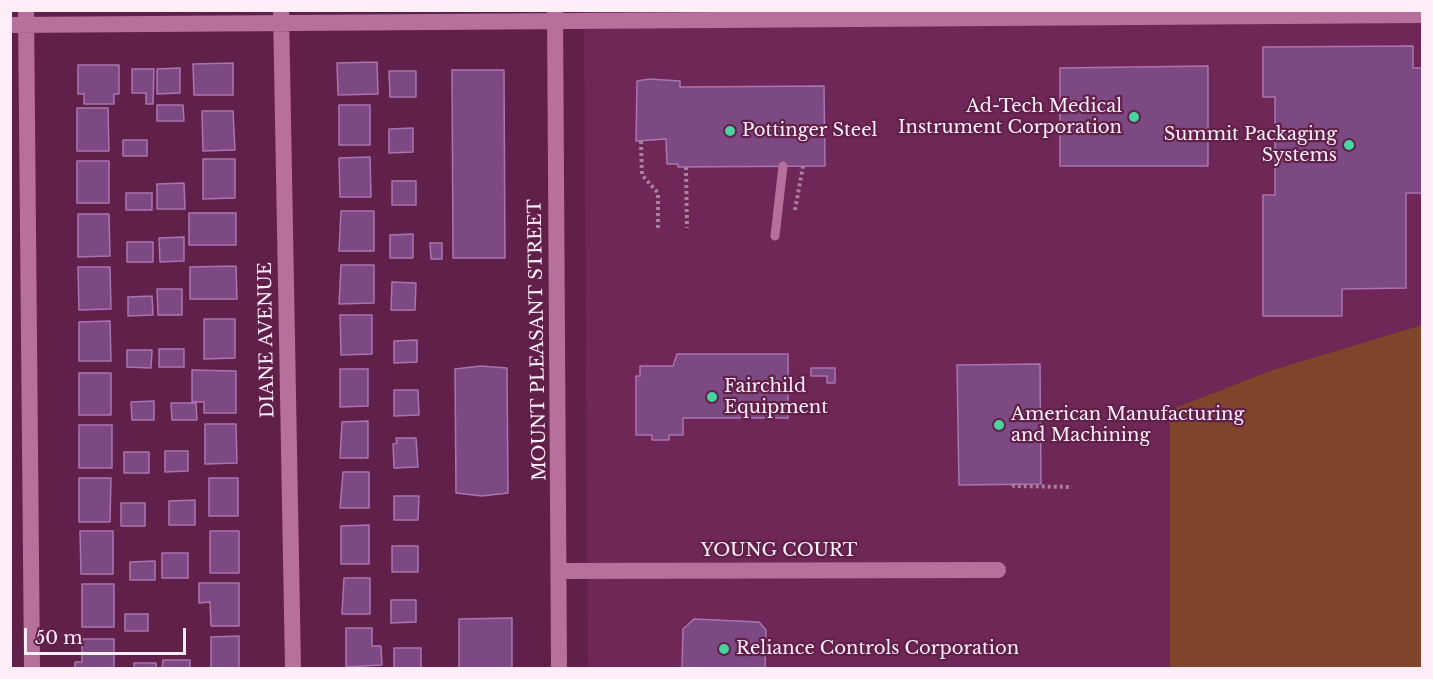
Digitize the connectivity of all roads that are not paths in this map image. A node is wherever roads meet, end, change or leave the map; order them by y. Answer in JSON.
{"nodes":[{"id":1,"x":1099,"y":14,"type":"edge"},
{"id":2,"x":1422,"y":15,"type":"edge"},
{"id":3,"x":555,"y":16,"type":"edge"},
{"id":4,"x":281,"y":17,"type":"edge"},
{"id":5,"x":21,"y":20,"type":"edge"},
{"id":6,"x":783,"y":166,"type":"dead end"},
{"id":7,"x":775,"y":236,"type":"dead end"},
{"id":8,"x":560,"y":570,"type":"junction"},
{"id":9,"x":998,"y":570,"type":"dead end"},
{"id":10,"x":32,"y":669,"type":"edge"},
{"id":11,"x":293,"y":669,"type":"edge"},
{"id":12,"x":560,"y":669,"type":"edge"}],
"edges":[{"from":1,"to":2,"type":"street"},
{"from":1,"to":3,"type":"street"},
{"from":3,"to":4,"type":"street"},
{"from":3,"to":8,"type":"street","name":"MOUNT PLEASANT STREET"},
{"from":4,"to":5,"type":"street"},
{"from":4,"to":11,"type":"street","name":"DIANE AVENUE"},
{"from":5,"to":10,"type":"street"},
{"from":6,"to":7,"type":"lane"},
{"from":8,"to":9,"type":"street","name":"YOUNG COURT"},
{"from":8,"to":12,"type":"street","name":"MOUNT PLEASANT STREET"}]}
